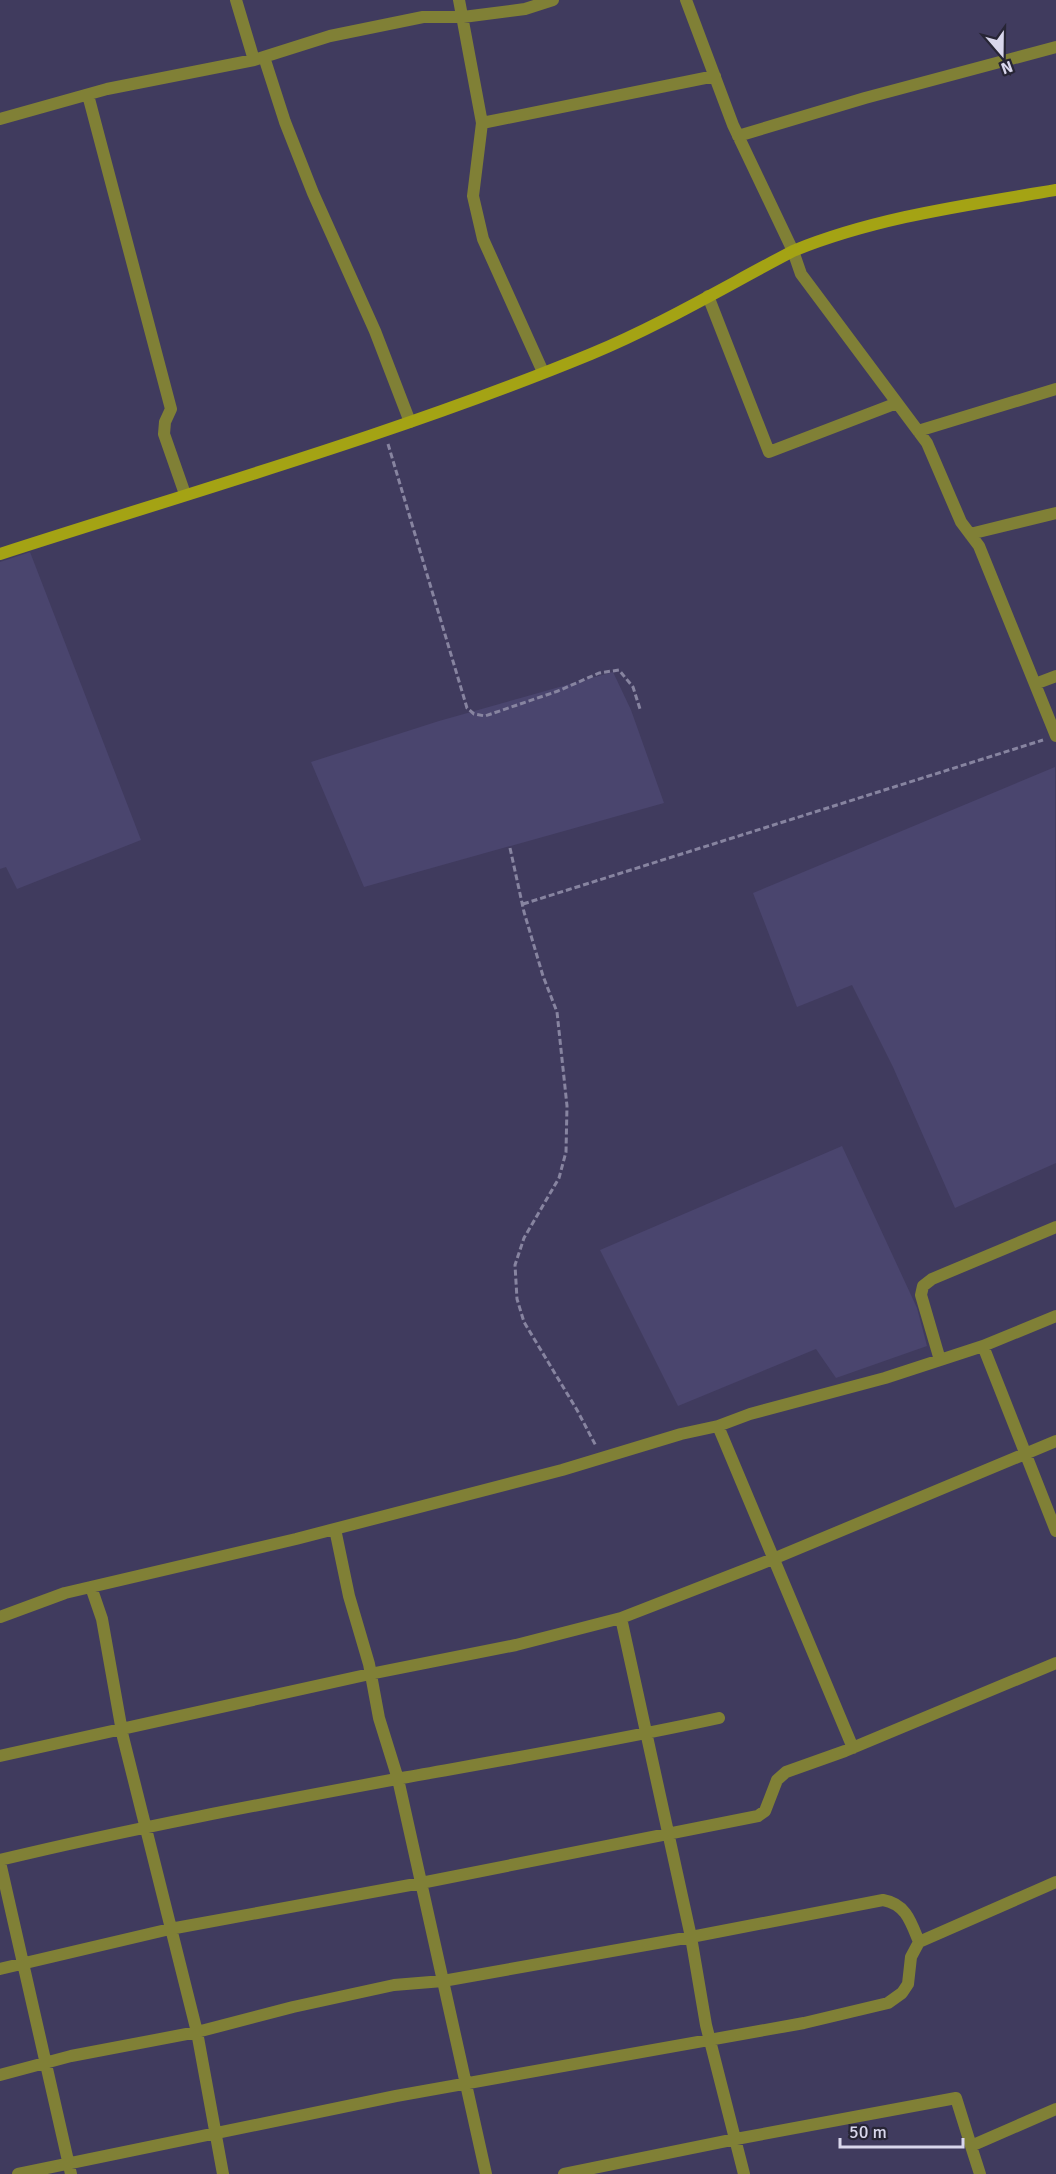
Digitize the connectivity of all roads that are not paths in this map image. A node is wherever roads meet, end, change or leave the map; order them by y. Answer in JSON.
{"nodes":[{"id":1,"x":236,"y":0,"type":"edge"},
{"id":2,"x":459,"y":0,"type":"edge"},
{"id":3,"x":553,"y":0,"type":"edge"},
{"id":4,"x":686,"y":0,"type":"edge"},
{"id":5,"x":463,"y":17,"type":"junction"},
{"id":6,"x":1056,"y":47,"type":"edge"},
{"id":7,"x":259,"y":58,"type":"junction"},
{"id":8,"x":714,"y":76,"type":"junction"},
{"id":9,"x":88,"y":95,"type":"junction"},
{"id":10,"x":0,"y":119,"type":"edge"},
{"id":11,"x":482,"y":123,"type":"junction"},
{"id":12,"x":738,"y":136,"type":"junction"},
{"id":13,"x":1056,"y":190,"type":"edge"},
{"id":14,"x":793,"y":251,"type":"junction"},
{"id":15,"x":708,"y":296,"type":"junction"},
{"id":16,"x":543,"y":372,"type":"junction"},
{"id":17,"x":1056,"y":389,"type":"edge"},
{"id":18,"x":897,"y":403,"type":"junction"},
{"id":19,"x":410,"y":422,"type":"junction"},
{"id":20,"x":918,"y":430,"type":"junction"},
{"id":21,"x":186,"y":494,"type":"junction"},
{"id":22,"x":1056,"y":513,"type":"edge"},
{"id":23,"x":970,"y":534,"type":"junction"},
{"id":24,"x":0,"y":554,"type":"edge"},
{"id":25,"x":1056,"y":676,"type":"edge"},
{"id":26,"x":1035,"y":684,"type":"junction"},
{"id":27,"x":1050,"y":738,"type":"edge"},
{"id":28,"x":1056,"y":1227,"type":"edge"},
{"id":29,"x":1056,"y":1316,"type":"edge"},
{"id":30,"x":983,"y":1346,"type":"junction"},
{"id":31,"x":940,"y":1360,"type":"junction"},
{"id":32,"x":718,"y":1426,"type":"junction"},
{"id":33,"x":1056,"y":1441,"type":"edge"},
{"id":34,"x":1024,"y":1454,"type":"junction"},
{"id":35,"x":335,"y":1529,"type":"junction"},
{"id":36,"x":1056,"y":1531,"type":"edge"},
{"id":37,"x":774,"y":1559,"type":"junction"},
{"id":38,"x":91,"y":1587,"type":"junction"},
{"id":39,"x":0,"y":1617,"type":"edge"},
{"id":40,"x":621,"y":1618,"type":"junction"},
{"id":41,"x":1056,"y":1663,"type":"edge"},
{"id":42,"x":370,"y":1674,"type":"junction"},
{"id":43,"x":719,"y":1718,"type":"dead end"},
{"id":44,"x":122,"y":1729,"type":"junction"},
{"id":45,"x":646,"y":1734,"type":"junction"},
{"id":46,"x":854,"y":1748,"type":"junction"},
{"id":47,"x":0,"y":1756,"type":"edge"},
{"id":48,"x":398,"y":1779,"type":"junction"},
{"id":49,"x":147,"y":1828,"type":"junction"},
{"id":50,"x":668,"y":1833,"type":"junction"},
{"id":51,"x":0,"y":1861,"type":"edge"},
{"id":52,"x":421,"y":1882,"type":"junction"},
{"id":53,"x":1056,"y":1882,"type":"edge"},
{"id":54,"x":170,"y":1929,"type":"junction"},
{"id":55,"x":691,"y":1937,"type":"junction"},
{"id":56,"x":919,"y":1942,"type":"junction"},
{"id":57,"x":24,"y":1963,"type":"junction"},
{"id":58,"x":0,"y":1969,"type":"edge"},
{"id":59,"x":443,"y":1981,"type":"junction"},
{"id":60,"x":197,"y":2032,"type":"junction"},
{"id":61,"x":710,"y":2039,"type":"junction"},
{"id":62,"x":44,"y":2063,"type":"junction"},
{"id":63,"x":0,"y":2074,"type":"edge"},
{"id":64,"x":466,"y":2085,"type":"junction"},
{"id":65,"x":1056,"y":2109,"type":"edge"},
{"id":66,"x":216,"y":2133,"type":"junction"},
{"id":67,"x":736,"y":2139,"type":"junction"},
{"id":68,"x":971,"y":2146,"type":"junction"},
{"id":69,"x":69,"y":2168,"type":"edge"},
{"id":70,"x":18,"y":2174,"type":"edge"},
{"id":71,"x":223,"y":2174,"type":"edge"},
{"id":72,"x":486,"y":2174,"type":"edge"},
{"id":73,"x":564,"y":2174,"type":"edge"},
{"id":74,"x":744,"y":2174,"type":"edge"},
{"id":75,"x":980,"y":2174,"type":"edge"}],
"edges":[{"from":1,"to":7,"type":"street"},
{"from":2,"to":5,"type":"street"},
{"from":3,"to":5,"type":"street"},
{"from":4,"to":8,"type":"street"},
{"from":5,"to":7,"type":"street"},
{"from":5,"to":11,"type":"street"},
{"from":6,"to":12,"type":"street"},
{"from":7,"to":9,"type":"street"},
{"from":7,"to":19,"type":"street"},
{"from":8,"to":11,"type":"street"},
{"from":8,"to":12,"type":"street"},
{"from":9,"to":10,"type":"street"},
{"from":9,"to":21,"type":"street"},
{"from":11,"to":16,"type":"street"},
{"from":12,"to":14,"type":"street"},
{"from":13,"to":14,"type":"main road"},
{"from":14,"to":15,"type":"main road"},
{"from":14,"to":18,"type":"street"},
{"from":15,"to":16,"type":"main road"},
{"from":15,"to":18,"type":"street"},
{"from":16,"to":19,"type":"main road"},
{"from":17,"to":20,"type":"street"},
{"from":18,"to":20,"type":"street"},
{"from":19,"to":21,"type":"main road"},
{"from":20,"to":23,"type":"street"},
{"from":21,"to":24,"type":"main road"},
{"from":22,"to":23,"type":"street"},
{"from":23,"to":26,"type":"street"},
{"from":25,"to":26,"type":"street"},
{"from":26,"to":27,"type":"street"},
{"from":28,"to":31,"type":"street"},
{"from":29,"to":30,"type":"street"},
{"from":30,"to":31,"type":"street"},
{"from":30,"to":34,"type":"street"},
{"from":31,"to":32,"type":"street"},
{"from":32,"to":35,"type":"street"},
{"from":32,"to":37,"type":"street"},
{"from":33,"to":34,"type":"street"},
{"from":34,"to":36,"type":"street"},
{"from":34,"to":37,"type":"street"},
{"from":35,"to":38,"type":"street"},
{"from":35,"to":42,"type":"street"},
{"from":37,"to":40,"type":"street"},
{"from":37,"to":46,"type":"street"},
{"from":38,"to":39,"type":"street"},
{"from":38,"to":44,"type":"street"},
{"from":40,"to":42,"type":"street"},
{"from":40,"to":45,"type":"street"},
{"from":41,"to":46,"type":"street"},
{"from":42,"to":44,"type":"street"},
{"from":42,"to":48,"type":"street"},
{"from":43,"to":45,"type":"street"},
{"from":44,"to":47,"type":"street"},
{"from":44,"to":49,"type":"street"},
{"from":45,"to":48,"type":"street"},
{"from":45,"to":50,"type":"street"},
{"from":46,"to":50,"type":"street"},
{"from":48,"to":49,"type":"street"},
{"from":48,"to":52,"type":"street"},
{"from":49,"to":51,"type":"street"},
{"from":49,"to":54,"type":"street"},
{"from":50,"to":52,"type":"street"},
{"from":50,"to":55,"type":"street"},
{"from":51,"to":57,"type":"street"},
{"from":52,"to":54,"type":"street"},
{"from":52,"to":59,"type":"street"},
{"from":53,"to":56,"type":"street"},
{"from":54,"to":57,"type":"street"},
{"from":54,"to":60,"type":"street"},
{"from":55,"to":56,"type":"street"},
{"from":55,"to":59,"type":"street"},
{"from":55,"to":61,"type":"street"},
{"from":56,"to":61,"type":"street"},
{"from":57,"to":58,"type":"street"},
{"from":57,"to":62,"type":"street"},
{"from":59,"to":60,"type":"street"},
{"from":59,"to":64,"type":"street"},
{"from":60,"to":62,"type":"street"},
{"from":60,"to":66,"type":"street"},
{"from":61,"to":64,"type":"street"},
{"from":61,"to":67,"type":"street"},
{"from":62,"to":63,"type":"street"},
{"from":62,"to":69,"type":"street"},
{"from":64,"to":66,"type":"street"},
{"from":64,"to":72,"type":"street"},
{"from":65,"to":68,"type":"street"},
{"from":66,"to":69,"type":"street"},
{"from":66,"to":71,"type":"street"},
{"from":67,"to":68,"type":"street"},
{"from":67,"to":73,"type":"street"},
{"from":67,"to":74,"type":"street"},
{"from":68,"to":75,"type":"street"},
{"from":69,"to":70,"type":"street"}]}
